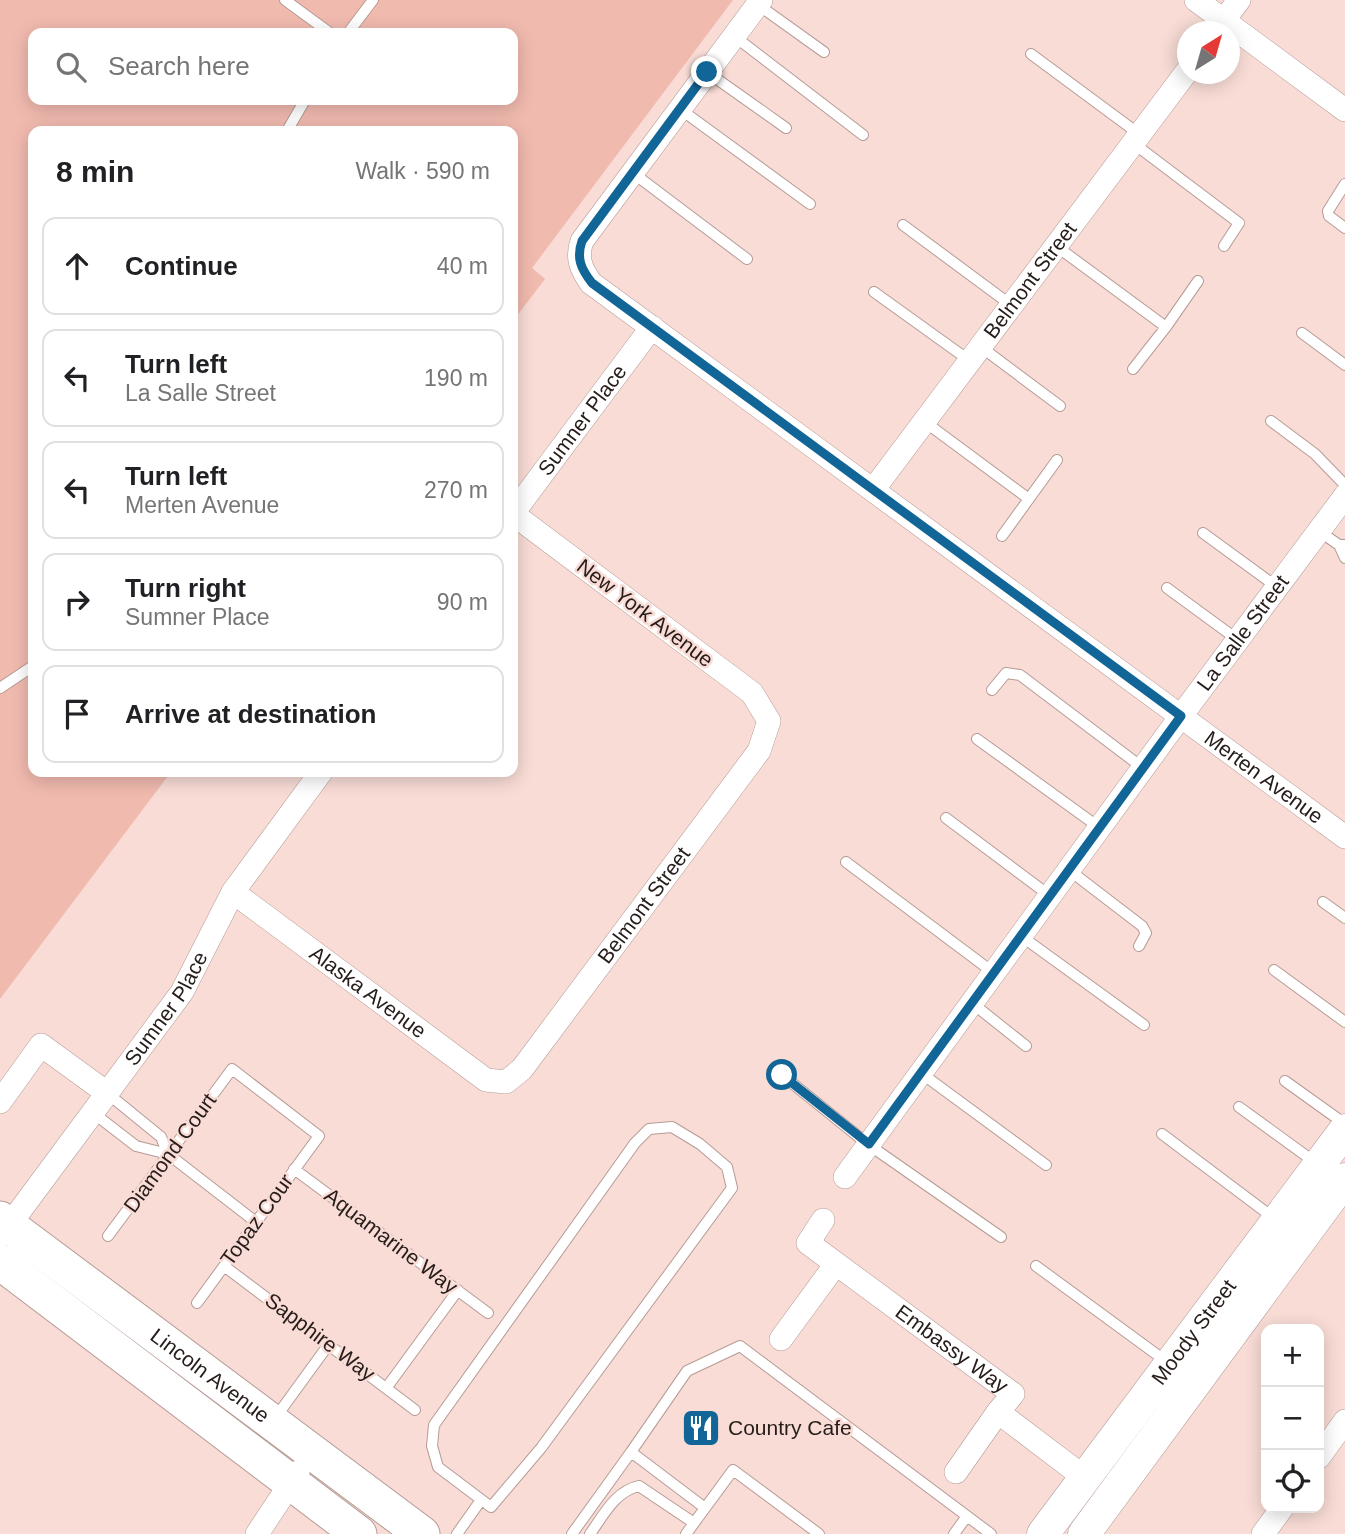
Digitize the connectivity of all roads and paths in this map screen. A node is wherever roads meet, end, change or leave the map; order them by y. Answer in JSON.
{"nodes":[{"id":1,"x":285,"y":0,"type":"edge"},
{"id":2,"x":373,"y":0,"type":"edge"},
{"id":3,"x":1196,"y":0,"type":"edge"},
{"id":4,"x":1239,"y":0,"type":"edge"},
{"id":5,"x":759,"y":2,"type":"edge"},
{"id":6,"x":1215,"y":21,"type":"edge"},
{"id":7,"x":1224,"y":21,"type":"edge"},
{"id":8,"x":323,"y":28,"type":"edge"},
{"id":9,"x":352,"y":28,"type":"edge"},
{"id":10,"x":734,"y":36,"type":"junction"},
{"id":11,"x":1240,"y":39,"type":"edge"},
{"id":12,"x":824,"y":52,"type":"dead end"},
{"id":13,"x":1031,"y":54,"type":"dead end"},
{"id":14,"x":707,"y":72,"type":"junction"},
{"id":15,"x":1177,"y":84,"type":"edge"},
{"id":16,"x":302,"y":105,"type":"edge"},
{"id":17,"x":680,"y":109,"type":"junction"},
{"id":18,"x":1345,"y":110,"type":"edge"},
{"id":19,"x":290,"y":126,"type":"edge"},
{"id":20,"x":786,"y":128,"type":"dead end"},
{"id":21,"x":863,"y":135,"type":"dead end"},
{"id":22,"x":1136,"y":138,"type":"junction"},
{"id":23,"x":633,"y":173,"type":"junction"},
{"id":24,"x":1345,"y":184,"type":"edge"},
{"id":25,"x":810,"y":204,"type":"dead end"},
{"id":26,"x":903,"y":225,"type":"dead end"},
{"id":27,"x":1345,"y":228,"type":"edge"},
{"id":28,"x":1056,"y":246,"type":"junction"},
{"id":29,"x":1224,"y":246,"type":"dead end"},
{"id":30,"x":747,"y":258,"type":"dead end"},
{"id":31,"x":1198,"y":281,"type":"dead end"},
{"id":32,"x":874,"y":292,"type":"dead end"},
{"id":33,"x":1011,"y":305,"type":"junction"},
{"id":34,"x":652,"y":327,"type":"junction"},
{"id":35,"x":1166,"y":327,"type":"junction"},
{"id":36,"x":1302,"y":333,"type":"dead end"},
{"id":37,"x":975,"y":354,"type":"junction"},
{"id":38,"x":1345,"y":365,"type":"edge"},
{"id":39,"x":1133,"y":369,"type":"dead end"},
{"id":40,"x":1060,"y":406,"type":"dead end"},
{"id":41,"x":1271,"y":421,"type":"dead end"},
{"id":42,"x":925,"y":422,"type":"junction"},
{"id":43,"x":1057,"y":460,"type":"dead end"},
{"id":44,"x":1345,"y":485,"type":"edge"},
{"id":45,"x":873,"y":490,"type":"junction"},
{"id":46,"x":1345,"y":496,"type":"edge"},
{"id":47,"x":1029,"y":499,"type":"junction"},
{"id":48,"x":518,"y":507,"type":"edge"},
{"id":49,"x":518,"y":518,"type":"edge"},
{"id":50,"x":1319,"y":531,"type":"junction"},
{"id":51,"x":1203,"y":533,"type":"dead end"},
{"id":52,"x":1002,"y":536,"type":"dead end"},
{"id":53,"x":1342,"y":545,"type":"edge"},
{"id":54,"x":1345,"y":558,"type":"edge"},
{"id":55,"x":1277,"y":587,"type":"junction"},
{"id":56,"x":1167,"y":588,"type":"dead end"},
{"id":57,"x":1238,"y":640,"type":"junction"},
{"id":58,"x":28,"y":669,"type":"edge"},
{"id":59,"x":0,"y":688,"type":"edge"},
{"id":60,"x":992,"y":690,"type":"dead end"},
{"id":61,"x":1181,"y":716,"type":"junction"},
{"id":62,"x":769,"y":721,"type":"joint"},
{"id":63,"x":977,"y":739,"type":"dead end"},
{"id":64,"x":1143,"y":768,"type":"junction"},
{"id":65,"x":317,"y":777,"type":"edge"},
{"id":66,"x":946,"y":818,"type":"dead end"},
{"id":67,"x":1100,"y":828,"type":"junction"},
{"id":68,"x":1345,"y":837,"type":"edge"},
{"id":69,"x":846,"y":862,"type":"dead end"},
{"id":70,"x":1069,"y":870,"type":"junction"},
{"id":71,"x":233,"y":892,"type":"junction"},
{"id":72,"x":1050,"y":896,"type":"junction"},
{"id":73,"x":1323,"y":902,"type":"dead end"},
{"id":74,"x":1345,"y":918,"type":"edge"},
{"id":75,"x":1021,"y":936,"type":"junction"},
{"id":76,"x":1139,"y":946,"type":"dead end"},
{"id":77,"x":1274,"y":970,"type":"dead end"},
{"id":78,"x":994,"y":973,"type":"junction"},
{"id":79,"x":972,"y":1003,"type":"junction"},
{"id":80,"x":1345,"y":1022,"type":"edge"},
{"id":81,"x":1144,"y":1025,"type":"dead end"},
{"id":82,"x":1026,"y":1046,"type":"dead end"},
{"id":83,"x":921,"y":1073,"type":"junction"},
{"id":84,"x":782,"y":1075,"type":"dead end"},
{"id":85,"x":1285,"y":1081,"type":"dead end"},
{"id":86,"x":506,"y":1083,"type":"joint"},
{"id":87,"x":107,"y":1093,"type":"junction"},
{"id":88,"x":0,"y":1101,"type":"edge"},
{"id":89,"x":1239,"y":1107,"type":"dead end"},
{"id":90,"x":92,"y":1112,"type":"junction"},
{"id":91,"x":1345,"y":1125,"type":"edge"},
{"id":92,"x":1345,"y":1130,"type":"edge"},
{"id":93,"x":1162,"y":1134,"type":"dead end"},
{"id":94,"x":319,"y":1136,"type":"joint"},
{"id":95,"x":869,"y":1144,"type":"junction"},
{"id":96,"x":168,"y":1154,"type":"junction"},
{"id":97,"x":1046,"y":1165,"type":"dead end"},
{"id":98,"x":294,"y":1169,"type":"junction"},
{"id":99,"x":1332,"y":1172,"type":"edge"},
{"id":100,"x":845,"y":1177,"type":"dead end"},
{"id":101,"x":823,"y":1220,"type":"dead end"},
{"id":102,"x":1277,"y":1221,"type":"junction"},
{"id":103,"x":256,"y":1222,"type":"junction"},
{"id":104,"x":3,"y":1227,"type":"edge"},
{"id":105,"x":108,"y":1236,"type":"dead end"},
{"id":106,"x":1001,"y":1237,"type":"dead end"},
{"id":107,"x":0,"y":1262,"type":"edge"},
{"id":108,"x":836,"y":1264,"type":"junction"},
{"id":109,"x":224,"y":1266,"type":"junction"},
{"id":110,"x":1036,"y":1266,"type":"dead end"},
{"id":111,"x":458,"y":1290,"type":"junction"},
{"id":112,"x":197,"y":1303,"type":"dead end"},
{"id":113,"x":488,"y":1313,"type":"dead end"},
{"id":114,"x":781,"y":1339,"type":"dead end"},
{"id":115,"x":329,"y":1344,"type":"junction"},
{"id":116,"x":1183,"y":1373,"type":"junction"},
{"id":117,"x":387,"y":1387,"type":"junction"},
{"id":118,"x":415,"y":1410,"type":"dead end"},
{"id":119,"x":998,"y":1412,"type":"junction"},
{"id":120,"x":1345,"y":1421,"type":"edge"},
{"id":121,"x":272,"y":1422,"type":"junction"},
{"id":122,"x":1324,"y":1450,"type":"edge"},
{"id":123,"x":313,"y":1452,"type":"junction"},
{"id":124,"x":631,"y":1452,"type":"junction"},
{"id":125,"x":956,"y":1472,"type":"dead end"},
{"id":126,"x":1085,"y":1478,"type":"junction"},
{"id":127,"x":290,"y":1483,"type":"junction"},
{"id":128,"x":481,"y":1500,"type":"junction"},
{"id":129,"x":705,"y":1508,"type":"junction"},
{"id":130,"x":1278,"y":1513,"type":"edge"},
{"id":131,"x":967,"y":1516,"type":"junction"},
{"id":132,"x":694,"y":1523,"type":"junction"},
{"id":133,"x":1052,"y":1531,"type":"edge"},
{"id":134,"x":257,"y":1534,"type":"edge"},
{"id":135,"x":359,"y":1534,"type":"edge"},
{"id":136,"x":422,"y":1534,"type":"edge"},
{"id":137,"x":457,"y":1534,"type":"edge"},
{"id":138,"x":572,"y":1534,"type":"edge"},
{"id":139,"x":590,"y":1534,"type":"edge"},
{"id":140,"x":686,"y":1534,"type":"edge"},
{"id":141,"x":819,"y":1534,"type":"edge"},
{"id":142,"x":954,"y":1534,"type":"edge"},
{"id":143,"x":991,"y":1534,"type":"edge"},
{"id":144,"x":1084,"y":1534,"type":"edge"},
{"id":145,"x":1263,"y":1534,"type":"edge"}],
"edges":[{"from":1,"to":8,"type":"lane"},
{"from":2,"to":9,"type":"lane"},
{"from":3,"to":6,"type":"street"},
{"from":4,"to":7,"type":"street"},
{"from":5,"to":10,"type":"street"},
{"from":5,"to":12,"type":"lane"},
{"from":10,"to":14,"type":"street"},
{"from":10,"to":21,"type":"lane"},
{"from":11,"to":18,"type":"street"},
{"from":13,"to":22,"type":"lane"},
{"from":14,"to":17,"type":"street"},
{"from":14,"to":20,"type":"lane"},
{"from":15,"to":22,"type":"street","name":"Belmont Street"},
{"from":16,"to":19,"type":"lane"},
{"from":17,"to":23,"type":"street"},
{"from":17,"to":25,"type":"lane"},
{"from":22,"to":28,"type":"street","name":"Belmont Street"},
{"from":22,"to":29,"type":"lane"},
{"from":23,"to":30,"type":"lane"},
{"from":23,"to":34,"type":"street","name":"Merten Avenue"},
{"from":24,"to":27,"type":"lane"},
{"from":26,"to":33,"type":"lane"},
{"from":28,"to":33,"type":"street","name":"Belmont Street"},
{"from":28,"to":35,"type":"lane"},
{"from":31,"to":35,"type":"lane"},
{"from":32,"to":37,"type":"lane"},
{"from":33,"to":37,"type":"street","name":"Belmont Street"},
{"from":34,"to":45,"type":"street","name":"Merten Avenue"},
{"from":34,"to":48,"type":"street","name":"Sumner Place"},
{"from":35,"to":39,"type":"lane"},
{"from":36,"to":38,"type":"lane"},
{"from":37,"to":40,"type":"lane"},
{"from":37,"to":42,"type":"street","name":"Belmont Street"},
{"from":41,"to":44,"type":"lane"},
{"from":42,"to":45,"type":"street","name":"Belmont Street"},
{"from":42,"to":47,"type":"lane"},
{"from":43,"to":47,"type":"lane"},
{"from":45,"to":61,"type":"street","name":"Merten Avenue"},
{"from":46,"to":50,"type":"street","name":"La Salle Street"},
{"from":47,"to":52,"type":"lane"},
{"from":49,"to":62,"type":"street","name":"New York Avenue"},
{"from":50,"to":53,"type":"lane"},
{"from":50,"to":55,"type":"street","name":"La Salle Street"},
{"from":51,"to":55,"type":"lane"},
{"from":53,"to":54,"type":"lane"},
{"from":55,"to":57,"type":"street","name":"La Salle Street"},
{"from":56,"to":57,"type":"lane"},
{"from":57,"to":61,"type":"street","name":"La Salle Street"},
{"from":58,"to":59,"type":"lane"},
{"from":60,"to":64,"type":"lane"},
{"from":61,"to":64,"type":"street","name":"La Salle Street"},
{"from":61,"to":68,"type":"street","name":"Merten Avenue"},
{"from":62,"to":86,"type":"street","name":"Belmont Street"},
{"from":63,"to":67,"type":"lane"},
{"from":64,"to":67,"type":"street","name":"La Salle Street"},
{"from":65,"to":71,"type":"street","name":"Sumner Place"},
{"from":66,"to":72,"type":"lane"},
{"from":67,"to":70,"type":"street","name":"La Salle Street"},
{"from":69,"to":78,"type":"lane"},
{"from":70,"to":72,"type":"street","name":"La Salle Street"},
{"from":70,"to":76,"type":"lane"},
{"from":71,"to":86,"type":"street","name":"Alaska Avenue"},
{"from":71,"to":87,"type":"street","name":"Sumner Place"},
{"from":72,"to":75,"type":"street","name":"La Salle Street"},
{"from":73,"to":74,"type":"lane"},
{"from":75,"to":78,"type":"street","name":"La Salle Street"},
{"from":75,"to":81,"type":"lane"},
{"from":77,"to":80,"type":"lane"},
{"from":78,"to":79,"type":"street","name":"La Salle Street"},
{"from":79,"to":82,"type":"lane"},
{"from":79,"to":83,"type":"street","name":"La Salle Street"},
{"from":83,"to":95,"type":"street","name":"La Salle Street"},
{"from":83,"to":97,"type":"lane"},
{"from":84,"to":95,"type":"lane"},
{"from":85,"to":91,"type":"lane"},
{"from":87,"to":88,"type":"street"},
{"from":87,"to":90,"type":"street","name":"Sumner Place"},
{"from":87,"to":96,"type":"lane"},
{"from":89,"to":99,"type":"lane"},
{"from":90,"to":96,"type":"lane"},
{"from":90,"to":104,"type":"street","name":"Sumner Place"},
{"from":92,"to":99,"type":"main road","name":"Moody Street"},
{"from":93,"to":102,"type":"lane"},
{"from":94,"to":96,"type":"lane","name":"Diamond Court"},
{"from":94,"to":98,"type":"lane","name":"Topaz Cour"},
{"from":95,"to":100,"type":"street","name":"La Salle Street"},
{"from":95,"to":106,"type":"lane"},
{"from":96,"to":103,"type":"lane"},
{"from":96,"to":105,"type":"lane","name":"Diamond Court"},
{"from":98,"to":103,"type":"lane","name":"Topaz Cour"},
{"from":98,"to":111,"type":"lane","name":"Aquamarine Way"},
{"from":99,"to":102,"type":"main road","name":"Moody Street"},
{"from":99,"to":116,"type":"main road","name":"Moody Street"},
{"from":101,"to":108,"type":"street","name":"Embassy Way"},
{"from":102,"to":116,"type":"main road","name":"Moody Street"},
{"from":103,"to":109,"type":"lane","name":"Topaz Cour"},
{"from":104,"to":121,"type":"main road","name":"Lincoln Avenue"},
{"from":107,"to":127,"type":"main road","name":"Lincoln Avenue"},
{"from":108,"to":114,"type":"street"},
{"from":108,"to":119,"type":"street","name":"Embassy Way"},
{"from":109,"to":112,"type":"lane","name":"Topaz Cour"},
{"from":109,"to":115,"type":"lane","name":"Sapphire Way"},
{"from":110,"to":116,"type":"lane"},
{"from":111,"to":113,"type":"lane","name":"Aquamarine Way"},
{"from":111,"to":117,"type":"lane"},
{"from":115,"to":117,"type":"lane","name":"Sapphire Way"},
{"from":115,"to":121,"type":"lane"},
{"from":116,"to":126,"type":"main road","name":"Moody Street"},
{"from":116,"to":144,"type":"main road","name":"Moody Street"},
{"from":117,"to":118,"type":"lane","name":"Sapphire Way"},
{"from":119,"to":125,"type":"street"},
{"from":119,"to":126,"type":"street","name":"Embassy Way"},
{"from":120,"to":122,"type":"street"},
{"from":121,"to":123,"type":"main road","name":"Lincoln Avenue"},
{"from":123,"to":127,"type":"street"},
{"from":123,"to":136,"type":"main road","name":"Lincoln Avenue"},
{"from":124,"to":129,"type":"lane"},
{"from":124,"to":131,"type":"lane"},
{"from":124,"to":138,"type":"lane"},
{"from":126,"to":133,"type":"main road","name":"Moody Street"},
{"from":127,"to":134,"type":"street"},
{"from":127,"to":135,"type":"main road","name":"Lincoln Avenue"},
{"from":128,"to":128,"type":"lane"},
{"from":128,"to":137,"type":"lane"},
{"from":129,"to":132,"type":"lane"},
{"from":129,"to":141,"type":"lane"},
{"from":130,"to":145,"type":"street"},
{"from":131,"to":142,"type":"lane"},
{"from":131,"to":143,"type":"lane"},
{"from":132,"to":139,"type":"lane"},
{"from":132,"to":140,"type":"lane"}]}
